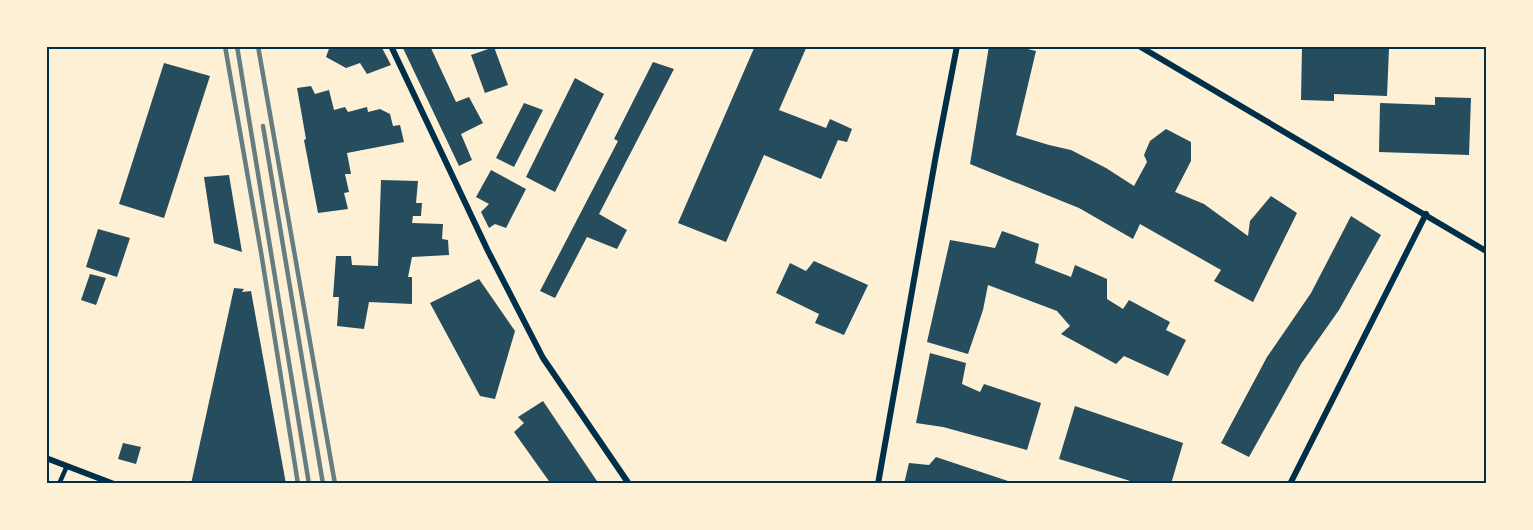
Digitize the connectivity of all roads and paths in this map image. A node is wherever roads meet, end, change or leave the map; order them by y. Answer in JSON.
{"nodes":[{"id":1,"x":391,"y":46,"type":"edge"},
{"id":2,"x":957,"y":46,"type":"edge"},
{"id":3,"x":1138,"y":46,"type":"edge"},
{"id":4,"x":1426,"y":214,"type":"junction"},
{"id":5,"x":1486,"y":251,"type":"edge"},
{"id":6,"x":46,"y":458,"type":"edge"},
{"id":7,"x":67,"y":466,"type":"junction"},
{"id":8,"x":59,"y":483,"type":"edge"},
{"id":9,"x":114,"y":483,"type":"edge"},
{"id":10,"x":629,"y":483,"type":"edge"},
{"id":11,"x":878,"y":483,"type":"edge"},
{"id":12,"x":1290,"y":483,"type":"edge"}],
"edges":[{"from":1,"to":10,"type":"street"},
{"from":2,"to":11,"type":"street"},
{"from":3,"to":4,"type":"street"},
{"from":4,"to":5,"type":"street"},
{"from":4,"to":12,"type":"street"},
{"from":6,"to":7,"type":"street"},
{"from":7,"to":8,"type":"lane"},
{"from":7,"to":9,"type":"street"}]}
